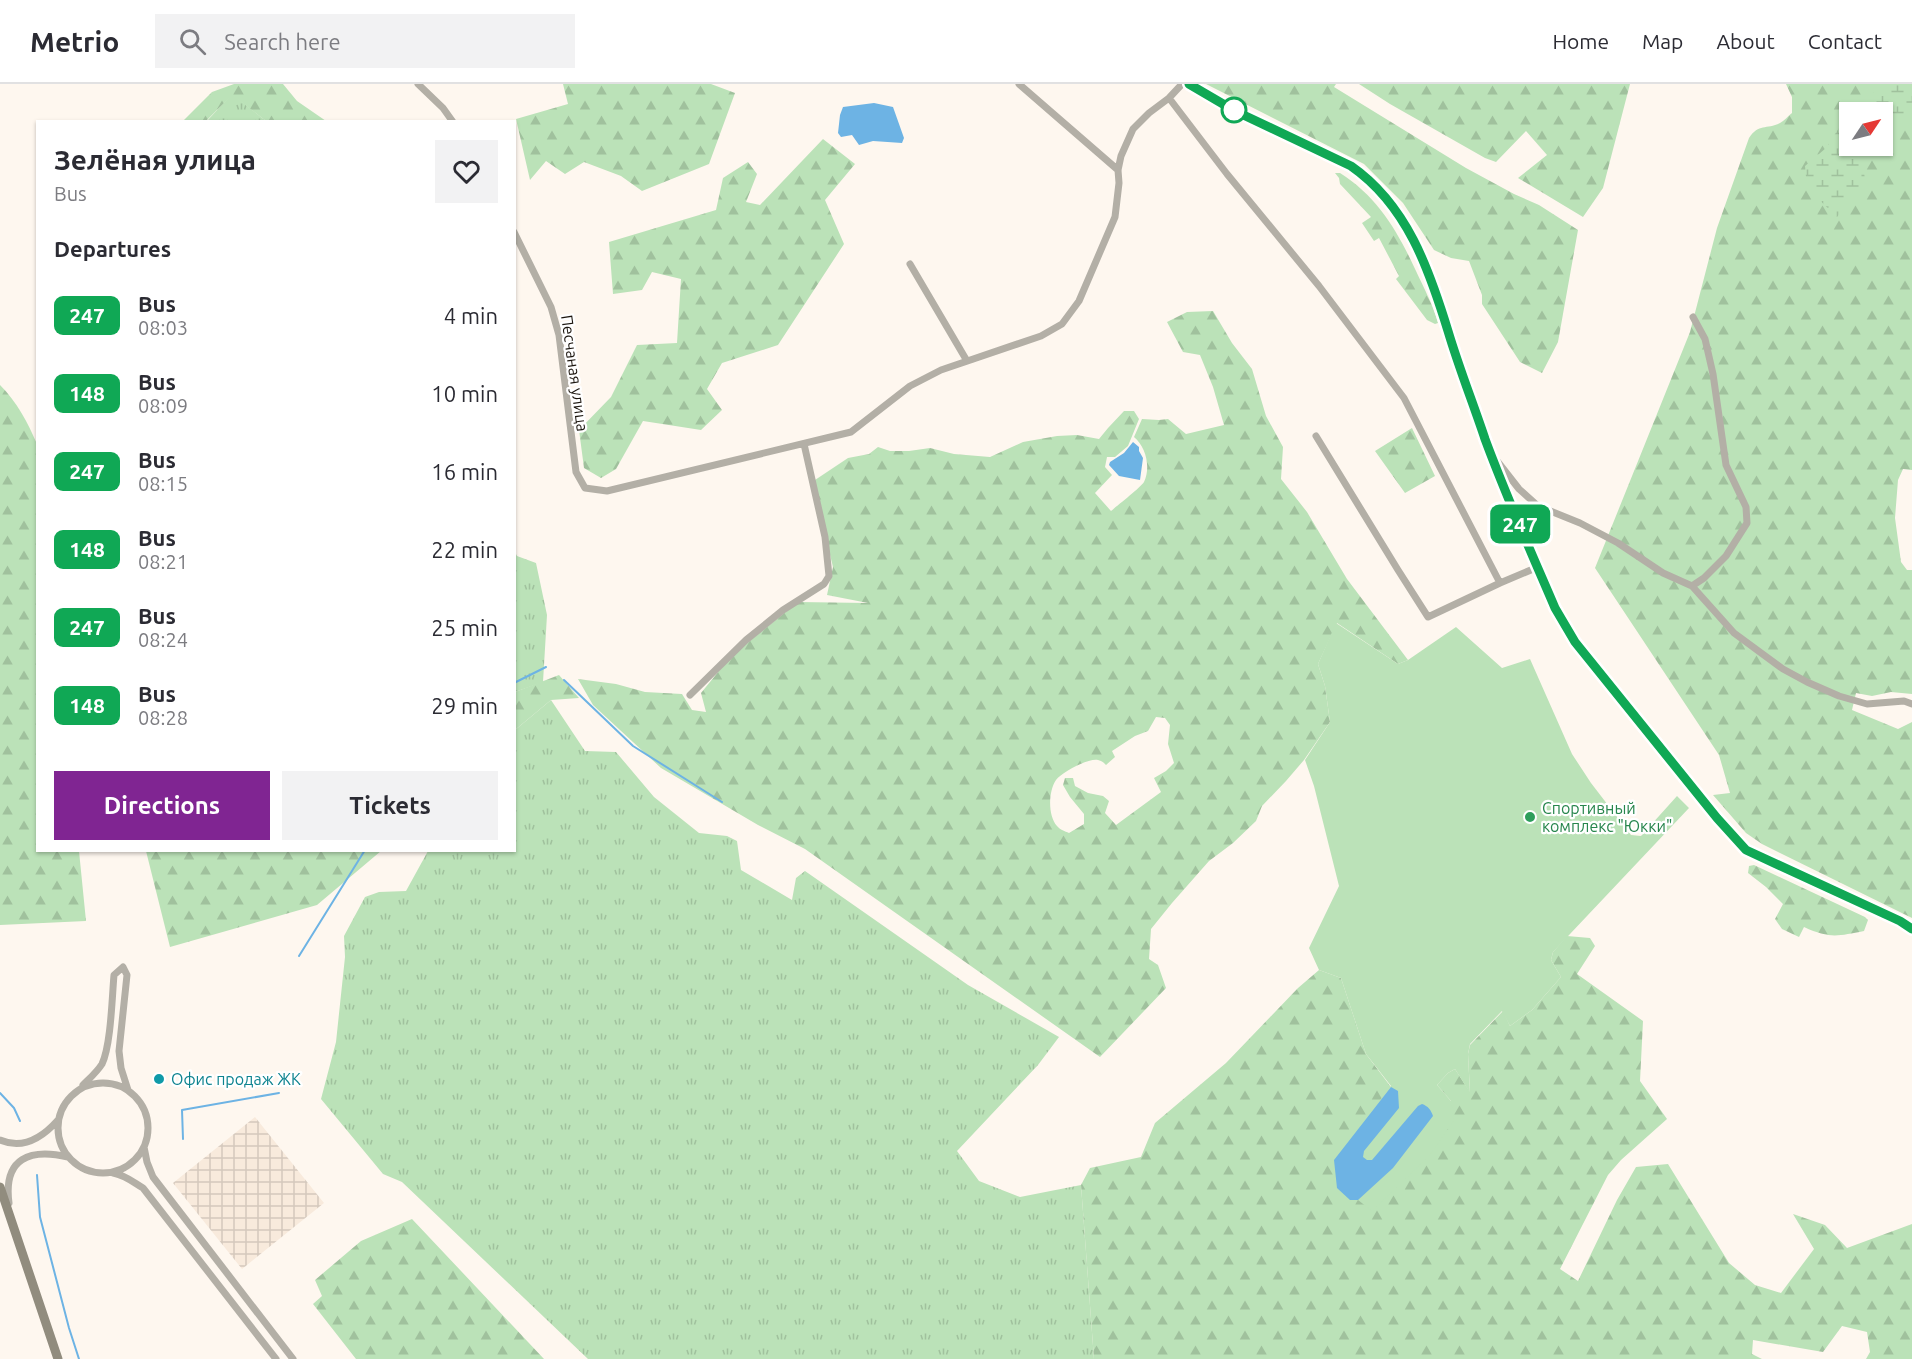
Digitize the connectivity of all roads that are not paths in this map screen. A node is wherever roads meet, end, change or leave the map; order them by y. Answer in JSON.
{"nodes":[{"id":1,"x":418,"y":84,"type":"edge"},
{"id":2,"x":1019,"y":84,"type":"edge"},
{"id":3,"x":1182,"y":84,"type":"edge"},
{"id":4,"x":1189,"y":84,"type":"edge"},
{"id":5,"x":1169,"y":98,"type":"junction"},
{"id":6,"x":452,"y":120,"type":"edge"},
{"id":7,"x":1118,"y":170,"type":"junction"},
{"id":8,"x":516,"y":236,"type":"edge"},
{"id":9,"x":910,"y":264,"type":"dead end"},
{"id":10,"x":1693,"y":317,"type":"dead end"},
{"id":11,"x":967,"y":361,"type":"junction"},
{"id":12,"x":1317,"y":436,"type":"dead end"},
{"id":13,"x":804,"y":444,"type":"junction"},
{"id":14,"x":1491,"y":455,"type":"junction"},
{"id":15,"x":1538,"y":567,"type":"junction"},
{"id":16,"x":1500,"y":583,"type":"junction"},
{"id":17,"x":1692,"y":586,"type":"junction"},
{"id":18,"x":690,"y":695,"type":"dead end"},
{"id":19,"x":1912,"y":704,"type":"edge"},
{"id":20,"x":1912,"y":929,"type":"edge"},
{"id":21,"x":79,"y":1089,"type":"junction"},
{"id":22,"x":128,"y":1090,"type":"junction"},
{"id":23,"x":58,"y":1120,"type":"junction"},
{"id":24,"x":0,"y":1140,"type":"edge"},
{"id":25,"x":144,"y":1147,"type":"junction"},
{"id":26,"x":68,"y":1157,"type":"junction"},
{"id":27,"x":108,"y":1173,"type":"junction"},
{"id":28,"x":0,"y":1187,"type":"edge"},
{"id":29,"x":11,"y":1220,"type":"junction"},
{"id":30,"x":58,"y":1359,"type":"edge"},
{"id":31,"x":276,"y":1359,"type":"edge"},
{"id":32,"x":293,"y":1359,"type":"edge"}],
"edges":[{"from":1,"to":6,"type":"street"},
{"from":2,"to":7,"type":"street"},
{"from":3,"to":5,"type":"street"},
{"from":4,"to":14,"type":"main road"},
{"from":5,"to":7,"type":"street"},
{"from":5,"to":16,"type":"street"},
{"from":7,"to":11,"type":"street"},
{"from":8,"to":13,"type":"street","name":"Песчаная улица"},
{"from":9,"to":11,"type":"street"},
{"from":10,"to":17,"type":"street"},
{"from":11,"to":13,"type":"street"},
{"from":12,"to":16,"type":"street"},
{"from":13,"to":18,"type":"street"},
{"from":14,"to":15,"type":"main road"},
{"from":14,"to":17,"type":"street"},
{"from":15,"to":16,"type":"street"},
{"from":15,"to":20,"type":"main road"},
{"from":17,"to":19,"type":"street"},
{"from":21,"to":22,"type":"street"},
{"from":21,"to":22,"type":"street"},
{"from":21,"to":23,"type":"street"},
{"from":22,"to":25,"type":"street"},
{"from":23,"to":24,"type":"street"},
{"from":23,"to":26,"type":"street"},
{"from":25,"to":27,"type":"street"},
{"from":25,"to":32,"type":"street"},
{"from":26,"to":27,"type":"street"},
{"from":26,"to":29,"type":"street"},
{"from":27,"to":31,"type":"street"},
{"from":28,"to":29,"type":"main road"},
{"from":29,"to":30,"type":"main road"}]}
